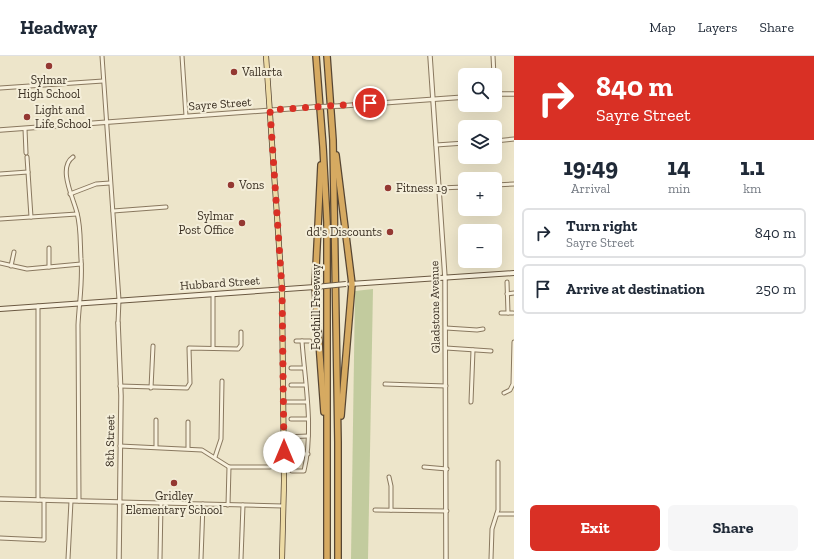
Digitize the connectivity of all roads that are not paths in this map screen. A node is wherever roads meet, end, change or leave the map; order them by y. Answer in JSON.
{"nodes":[{"id":1,"x":102,"y":56,"type":"edge"},
{"id":2,"x":182,"y":56,"type":"edge"},
{"id":3,"x":266,"y":56,"type":"edge"},
{"id":4,"x":316,"y":56,"type":"edge"},
{"id":5,"x":327,"y":56,"type":"edge"},
{"id":6,"x":430,"y":56,"type":"edge"},
{"id":7,"x":493,"y":56,"type":"edge"},
{"id":8,"x":494,"y":68,"type":"edge"},
{"id":9,"x":103,"y":81,"type":"junction"},
{"id":10,"x":0,"y":88,"type":"edge"},
{"id":11,"x":502,"y":94,"type":"edge"},
{"id":12,"x":514,"y":94,"type":"edge"},
{"id":13,"x":458,"y":97,"type":"edge"},
{"id":14,"x":434,"y":99,"type":"junction"},
{"id":15,"x":270,"y":110,"type":"junction"},
{"id":16,"x":186,"y":116,"type":"junction"},
{"id":17,"x":107,"y":123,"type":"junction"},
{"id":18,"x":25,"y":129,"type":"junction"},
{"id":19,"x":0,"y":130,"type":"edge"},
{"id":20,"x":514,"y":139,"type":"edge"},
{"id":21,"x":333,"y":140,"type":"junction"},
{"id":22,"x":502,"y":140,"type":"edge"},
{"id":23,"x":458,"y":143,"type":"edge"},
{"id":24,"x":436,"y":145,"type":"junction"},
{"id":25,"x":323,"y":147,"type":"junction"},
{"id":26,"x":73,"y":157,"type":"dead end"},
{"id":27,"x":28,"y":172,"type":"junction"},
{"id":28,"x":0,"y":174,"type":"edge"},
{"id":29,"x":110,"y":183,"type":"junction"},
{"id":30,"x":514,"y":184,"type":"edge"},
{"id":31,"x":502,"y":185,"type":"edge"},
{"id":32,"x":458,"y":187,"type":"edge"},
{"id":33,"x":439,"y":188,"type":"junction"},
{"id":34,"x":70,"y":194,"type":"junction"},
{"id":35,"x":166,"y":207,"type":"dead end"},
{"id":36,"x":113,"y":211,"type":"junction"},
{"id":37,"x":77,"y":214,"type":"junction"},
{"id":38,"x":31,"y":217,"type":"junction"},
{"id":39,"x":0,"y":219,"type":"edge"},
{"id":40,"x":49,"y":248,"type":"dead end"},
{"id":41,"x":14,"y":252,"type":"dead end"},
{"id":42,"x":0,"y":263,"type":"edge"},
{"id":43,"x":81,"y":264,"type":"junction"},
{"id":44,"x":10,"y":266,"type":"junction"},
{"id":45,"x":49,"y":267,"type":"junction"},
{"id":46,"x":514,"y":273,"type":"edge"},
{"id":47,"x":445,"y":278,"type":"junction"},
{"id":48,"x":507,"y":282,"type":"dead end"},
{"id":49,"x":352,"y":284,"type":"junction"},
{"id":50,"x":315,"y":287,"type":"junction"},
{"id":51,"x":282,"y":289,"type":"junction"},
{"id":52,"x":514,"y":293,"type":"edge"},
{"id":53,"x":213,"y":294,"type":"junction"},
{"id":54,"x":507,"y":294,"type":"junction"},
{"id":55,"x":118,"y":300,"type":"junction"},
{"id":56,"x":79,"y":304,"type":"junction"},
{"id":57,"x":38,"y":306,"type":"junction"},
{"id":58,"x":0,"y":309,"type":"edge"},
{"id":59,"x":501,"y":313,"type":"dead end"},
{"id":60,"x":508,"y":313,"type":"junction"},
{"id":61,"x":513,"y":313,"type":"edge"},
{"id":62,"x":118,"y":323,"type":"joint"},
{"id":63,"x":446,"y":328,"type":"junction"},
{"id":64,"x":483,"y":329,"type":"dead end"},
{"id":65,"x":241,"y":332,"type":"dead end"},
{"id":66,"x":296,"y":341,"type":"dead end"},
{"id":67,"x":302,"y":341,"type":"junction"},
{"id":68,"x":310,"y":341,"type":"dead end"},
{"id":69,"x":514,"y":342,"type":"edge"},
{"id":70,"x":153,"y":346,"type":"dead end"},
{"id":71,"x":213,"y":348,"type":"junction"},
{"id":72,"x":446,"y":348,"type":"junction"},
{"id":73,"x":472,"y":350,"type":"junction"},
{"id":74,"x":491,"y":351,"type":"dead end"},
{"id":75,"x":291,"y":368,"type":"dead end"},
{"id":76,"x":304,"y":368,"type":"junction"},
{"id":77,"x":222,"y":381,"type":"dead end"},
{"id":78,"x":385,"y":384,"type":"dead end"},
{"id":79,"x":291,"y":385,"type":"dead end"},
{"id":80,"x":305,"y":385,"type":"junction"},
{"id":81,"x":120,"y":386,"type":"junction"},
{"id":82,"x":446,"y":386,"type":"junction"},
{"id":83,"x":151,"y":388,"type":"junction"},
{"id":84,"x":504,"y":393,"type":"dead end"},
{"id":85,"x":284,"y":402,"type":"junction"},
{"id":86,"x":307,"y":402,"type":"junction"},
{"id":87,"x":471,"y":402,"type":"dead end"},
{"id":88,"x":291,"y":419,"type":"dead end"},
{"id":89,"x":308,"y":419,"type":"junction"},
{"id":90,"x":156,"y":420,"type":"dead end"},
{"id":91,"x":188,"y":422,"type":"dead end"},
{"id":92,"x":308,"y":436,"type":"junction"},
{"id":93,"x":284,"y":437,"type":"junction"},
{"id":94,"x":338,"y":442,"type":"junction"},
{"id":95,"x":120,"y":446,"type":"junction"},
{"id":96,"x":156,"y":447,"type":"junction"},
{"id":97,"x":188,"y":448,"type":"junction"},
{"id":98,"x":292,"y":454,"type":"dead end"},
{"id":99,"x":308,"y":454,"type":"junction"},
{"id":100,"x":215,"y":457,"type":"junction"},
{"id":101,"x":328,"y":461,"type":"junction"},
{"id":102,"x":498,"y":462,"type":"dead end"},
{"id":103,"x":229,"y":467,"type":"junction"},
{"id":104,"x":424,"y":467,"type":"dead end"},
{"id":105,"x":270,"y":468,"type":"dead end"},
{"id":106,"x":447,"y":469,"type":"junction"},
{"id":107,"x":292,"y":471,"type":"dead end"},
{"id":108,"x":389,"y":477,"type":"dead end"},
{"id":109,"x":0,"y":499,"type":"edge"},
{"id":110,"x":38,"y":500,"type":"junction"},
{"id":111,"x":44,"y":500,"type":"junction"},
{"id":112,"x":71,"y":501,"type":"junction"},
{"id":113,"x":80,"y":501,"type":"junction"},
{"id":114,"x":120,"y":502,"type":"junction"},
{"id":115,"x":161,"y":503,"type":"junction"},
{"id":116,"x":203,"y":504,"type":"junction"},
{"id":117,"x":228,"y":505,"type":"junction"},
{"id":118,"x":242,"y":505,"type":"junction"},
{"id":119,"x":284,"y":506,"type":"junction"},
{"id":120,"x":375,"y":510,"type":"dead end"},
{"id":121,"x":392,"y":510,"type":"junction"},
{"id":122,"x":447,"y":511,"type":"junction"},
{"id":123,"x":497,"y":514,"type":"junction"},
{"id":124,"x":514,"y":514,"type":"edge"},
{"id":125,"x":0,"y":538,"type":"edge"},
{"id":126,"x":68,"y":559,"type":"edge"},
{"id":127,"x":119,"y":559,"type":"edge"},
{"id":128,"x":160,"y":559,"type":"edge"},
{"id":129,"x":201,"y":559,"type":"edge"},
{"id":130,"x":241,"y":559,"type":"edge"},
{"id":131,"x":282,"y":559,"type":"edge"},
{"id":132,"x":327,"y":559,"type":"edge"},
{"id":133,"x":338,"y":559,"type":"edge"},
{"id":134,"x":446,"y":559,"type":"edge"},
{"id":135,"x":491,"y":559,"type":"edge"}],
"edges":[{"from":1,"to":9,"type":"street"},
{"from":2,"to":16,"type":"street"},
{"from":3,"to":15,"type":"main road"},
{"from":4,"to":25,"type":"highway","name":"Foothill Freeway"},
{"from":5,"to":21,"type":"highway","name":"Foothill Freeway"},
{"from":6,"to":14,"type":"street","name":"Gladstone Avenue"},
{"from":7,"to":8,"type":"street"},
{"from":9,"to":10,"type":"street"},
{"from":9,"to":17,"type":"street"},
{"from":11,"to":12,"type":"street"},
{"from":13,"to":14,"type":"street","name":"Sayre Street"},
{"from":14,"to":15,"type":"street","name":"Sayre Street","bridge":true},
{"from":14,"to":24,"type":"street","name":"Gladstone Avenue"},
{"from":15,"to":16,"type":"street","name":"Sayre Street"},
{"from":15,"to":51,"type":"main road"},
{"from":16,"to":17,"type":"street","name":"Sayre Street"},
{"from":17,"to":18,"type":"street","name":"Sayre Street"},
{"from":17,"to":29,"type":"street"},
{"from":18,"to":19,"type":"street","name":"Sayre Street"},
{"from":18,"to":27,"type":"street"},
{"from":20,"to":22,"type":"street"},
{"from":21,"to":49,"type":"highway"},
{"from":21,"to":94,"type":"highway","name":"Foothill Freeway"},
{"from":23,"to":24,"type":"street"},
{"from":24,"to":33,"type":"street","name":"Gladstone Avenue"},
{"from":25,"to":50,"type":"highway"},
{"from":25,"to":101,"type":"highway","name":"Foothill Freeway"},
{"from":26,"to":34,"type":"street"},
{"from":27,"to":28,"type":"street"},
{"from":27,"to":38,"type":"street"},
{"from":29,"to":34,"type":"street"},
{"from":29,"to":36,"type":"street"},
{"from":30,"to":31,"type":"street"},
{"from":32,"to":33,"type":"street"},
{"from":33,"to":47,"type":"street","name":"Gladstone Avenue"},
{"from":34,"to":37,"type":"street"},
{"from":35,"to":36,"type":"street"},
{"from":36,"to":55,"type":"street"},
{"from":37,"to":38,"type":"street"},
{"from":37,"to":43,"type":"street"},
{"from":38,"to":39,"type":"street"},
{"from":40,"to":45,"type":"street"},
{"from":41,"to":44,"type":"street"},
{"from":42,"to":44,"type":"street"},
{"from":43,"to":45,"type":"street"},
{"from":43,"to":56,"type":"street"},
{"from":44,"to":45,"type":"street"},
{"from":46,"to":47,"type":"main road","name":"Hubbard Street"},
{"from":47,"to":49,"type":"main road","name":"Hubbard Street"},
{"from":47,"to":63,"type":"street","name":"Gladstone Avenue"},
{"from":48,"to":54,"type":"street"},
{"from":49,"to":50,"type":"main road","name":"Hubbard Street","bridge":true},
{"from":49,"to":94,"type":"highway"},
{"from":50,"to":51,"type":"main road","name":"Hubbard Street"},
{"from":50,"to":101,"type":"highway"},
{"from":51,"to":53,"type":"main road","name":"Hubbard Street"},
{"from":51,"to":85,"type":"main road"},
{"from":52,"to":54,"type":"street"},
{"from":53,"to":55,"type":"main road","name":"Hubbard Street"},
{"from":53,"to":71,"type":"street"},
{"from":54,"to":60,"type":"street"},
{"from":55,"to":56,"type":"main road","name":"Hubbard Street"},
{"from":55,"to":62,"type":"street"},
{"from":56,"to":57,"type":"main road","name":"Hubbard Street"},
{"from":56,"to":113,"type":"street"},
{"from":57,"to":58,"type":"main road","name":"Hubbard Street"},
{"from":57,"to":110,"type":"street"},
{"from":59,"to":60,"type":"street"},
{"from":60,"to":61,"type":"street"},
{"from":62,"to":81,"type":"street","name":"8th Street"},
{"from":63,"to":64,"type":"street"},
{"from":63,"to":72,"type":"street","name":"Gladstone Avenue"},
{"from":65,"to":71,"type":"street"},
{"from":66,"to":67,"type":"street"},
{"from":67,"to":68,"type":"street"},
{"from":67,"to":76,"type":"street"},
{"from":69,"to":84,"type":"street"},
{"from":70,"to":83,"type":"street"},
{"from":71,"to":83,"type":"street"},
{"from":72,"to":73,"type":"street"},
{"from":72,"to":82,"type":"street","name":"Gladstone Avenue"},
{"from":73,"to":74,"type":"street"},
{"from":73,"to":87,"type":"street"},
{"from":75,"to":76,"type":"street"},
{"from":76,"to":80,"type":"street"},
{"from":77,"to":100,"type":"street"},
{"from":78,"to":82,"type":"street"},
{"from":79,"to":80,"type":"street"},
{"from":80,"to":86,"type":"street"},
{"from":81,"to":83,"type":"street"},
{"from":81,"to":95,"type":"street","name":"8th Street"},
{"from":82,"to":106,"type":"street","name":"Gladstone Avenue"},
{"from":85,"to":86,"type":"street"},
{"from":85,"to":93,"type":"main road"},
{"from":86,"to":89,"type":"street"},
{"from":88,"to":89,"type":"street"},
{"from":89,"to":92,"type":"street"},
{"from":90,"to":96,"type":"street"},
{"from":91,"to":97,"type":"street"},
{"from":92,"to":93,"type":"street"},
{"from":92,"to":99,"type":"street"},
{"from":93,"to":119,"type":"main road"},
{"from":94,"to":133,"type":"highway","name":"Foothill Freeway"},
{"from":95,"to":96,"type":"street"},
{"from":95,"to":114,"type":"street","name":"8th Street"},
{"from":96,"to":97,"type":"street"},
{"from":97,"to":100,"type":"street"},
{"from":98,"to":99,"type":"street"},
{"from":99,"to":107,"type":"street"},
{"from":100,"to":103,"type":"street"},
{"from":101,"to":132,"type":"highway","name":"Foothill Freeway"},
{"from":102,"to":123,"type":"street"},
{"from":103,"to":105,"type":"street"},
{"from":103,"to":117,"type":"street"},
{"from":104,"to":106,"type":"street"},
{"from":106,"to":122,"type":"street","name":"Gladstone Avenue"},
{"from":108,"to":121,"type":"street"},
{"from":109,"to":110,"type":"street"},
{"from":110,"to":111,"type":"street"},
{"from":111,"to":112,"type":"street"},
{"from":111,"to":125,"type":"street"},
{"from":112,"to":113,"type":"street"},
{"from":112,"to":126,"type":"street"},
{"from":113,"to":114,"type":"street"},
{"from":114,"to":115,"type":"street"},
{"from":114,"to":127,"type":"street","name":"8th Street"},
{"from":115,"to":116,"type":"street"},
{"from":115,"to":128,"type":"street"},
{"from":116,"to":117,"type":"street"},
{"from":116,"to":129,"type":"street"},
{"from":117,"to":118,"type":"street"},
{"from":118,"to":119,"type":"street"},
{"from":118,"to":130,"type":"street"},
{"from":119,"to":131,"type":"main road"},
{"from":120,"to":121,"type":"street"},
{"from":121,"to":122,"type":"street"},
{"from":122,"to":134,"type":"street","name":"Gladstone Avenue"},
{"from":123,"to":124,"type":"street"},
{"from":123,"to":135,"type":"street"}]}
